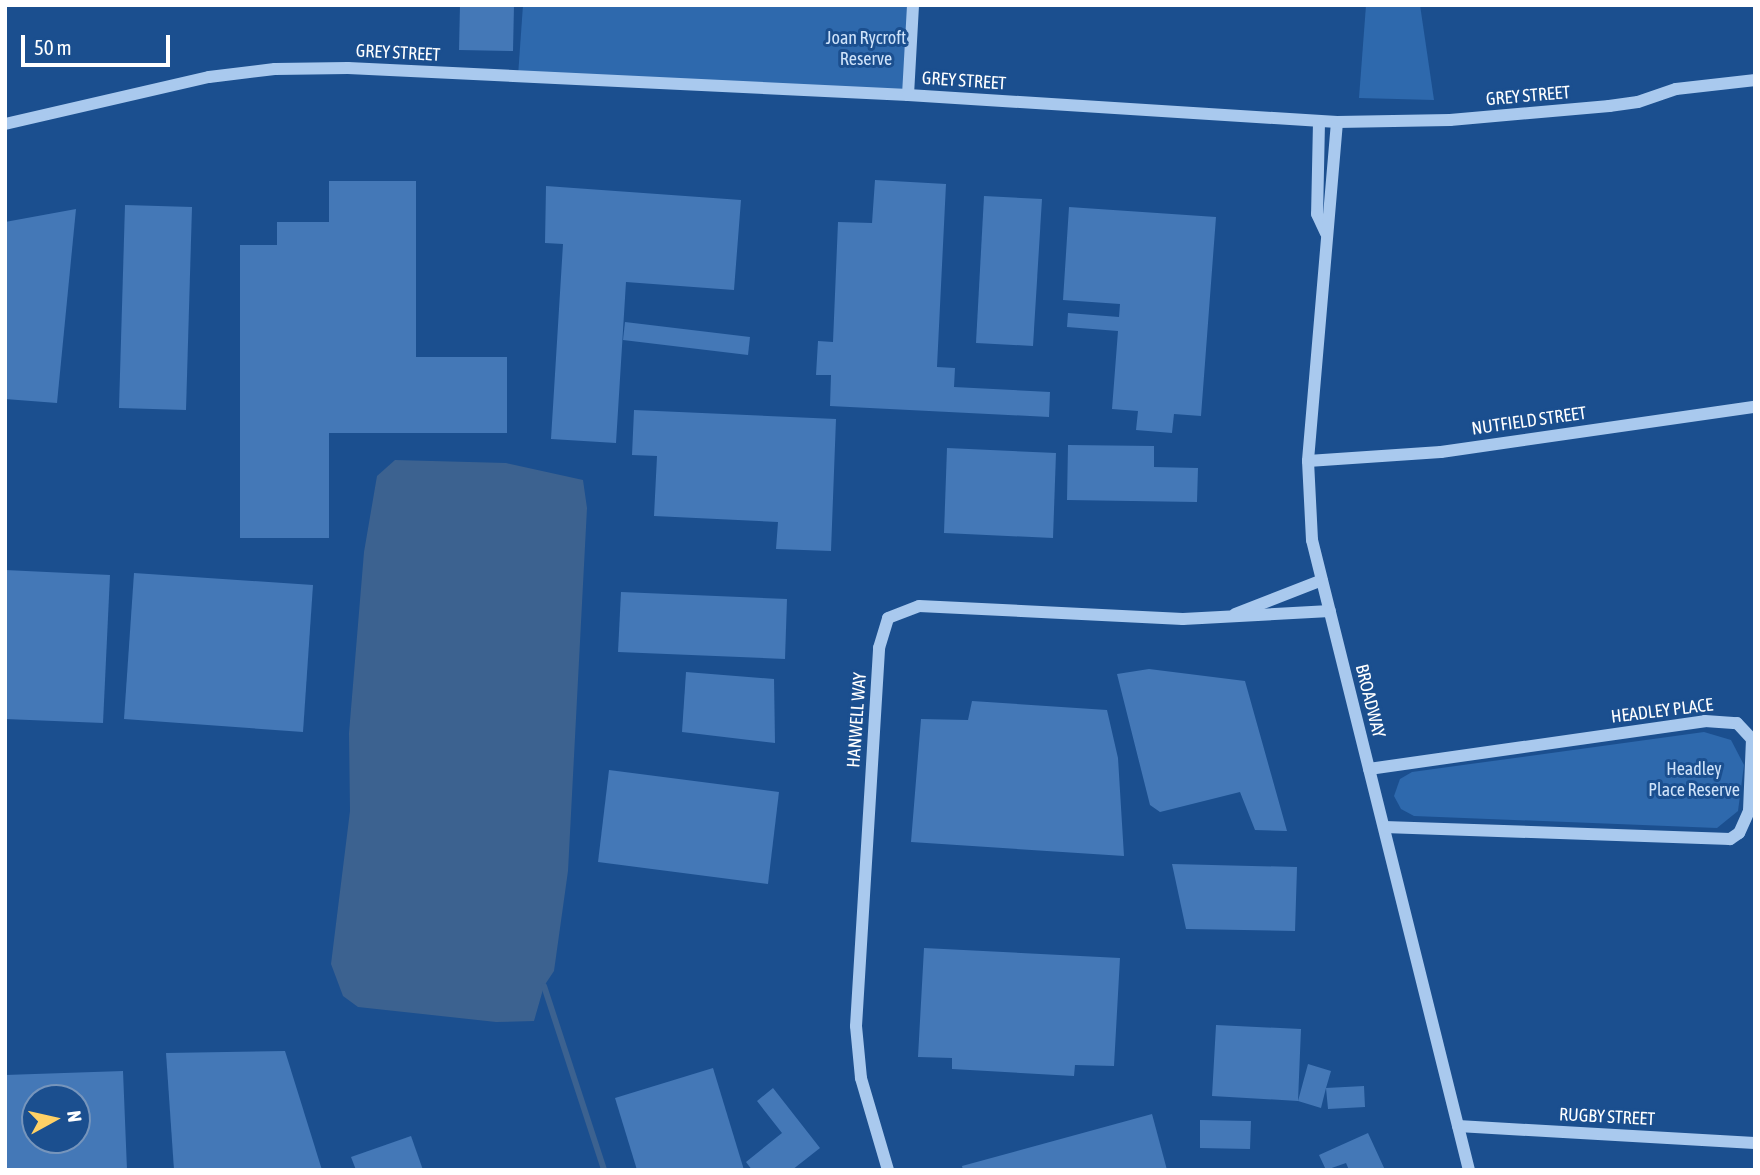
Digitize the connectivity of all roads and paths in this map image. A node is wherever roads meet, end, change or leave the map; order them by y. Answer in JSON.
{"nodes":[{"id":1,"x":913,"y":5,"type":"edge"},
{"id":2,"x":1755,"y":80,"type":"edge"},
{"id":3,"x":908,"y":95,"type":"junction"},
{"id":4,"x":1319,"y":122,"type":"junction"},
{"id":5,"x":1337,"y":122,"type":"junction"},
{"id":6,"x":5,"y":124,"type":"edge"},
{"id":7,"x":1326,"y":233,"type":"junction"},
{"id":8,"x":1755,"y":407,"type":"edge"},
{"id":9,"x":1308,"y":461,"type":"junction"},
{"id":10,"x":1322,"y":580,"type":"junction"},
{"id":11,"x":1330,"y":611,"type":"junction"},
{"id":12,"x":1234,"y":614,"type":"junction"},
{"id":13,"x":1369,"y":769,"type":"junction"},
{"id":14,"x":1384,"y":827,"type":"junction"},
{"id":15,"x":1458,"y":1126,"type":"junction"},
{"id":16,"x":1755,"y":1143,"type":"edge"},
{"id":17,"x":888,"y":1170,"type":"edge"},
{"id":18,"x":1469,"y":1170,"type":"edge"}],
"edges":[{"from":1,"to":3,"type":"street"},
{"from":2,"to":5,"type":"street","name":"GREY STREET"},
{"from":3,"to":4,"type":"street","name":"GREY STREET"},
{"from":3,"to":6,"type":"street","name":"GREY STREET"},
{"from":4,"to":5,"type":"street","name":"GREY STREET"},
{"from":4,"to":7,"type":"street","name":"BROADWAY"},
{"from":5,"to":7,"type":"street","name":"BROADWAY"},
{"from":7,"to":9,"type":"street","name":"BROADWAY"},
{"from":8,"to":9,"type":"street","name":"NUTFIELD STREET"},
{"from":9,"to":10,"type":"street","name":"BROADWAY"},
{"from":10,"to":11,"type":"street","name":"BROADWAY"},
{"from":10,"to":12,"type":"street","name":"HANWELL WAY"},
{"from":11,"to":12,"type":"street","name":"HANWELL WAY"},
{"from":11,"to":13,"type":"street","name":"BROADWAY"},
{"from":12,"to":17,"type":"street","name":"HANWELL WAY"},
{"from":13,"to":14,"type":"street","name":"BROADWAY"},
{"from":13,"to":14,"type":"street","name":"HEADLEY PLACE"},
{"from":14,"to":15,"type":"street","name":"BROADWAY"},
{"from":15,"to":16,"type":"street","name":"RUGBY STREET"},
{"from":15,"to":18,"type":"street","name":"BROADWAY"}]}
